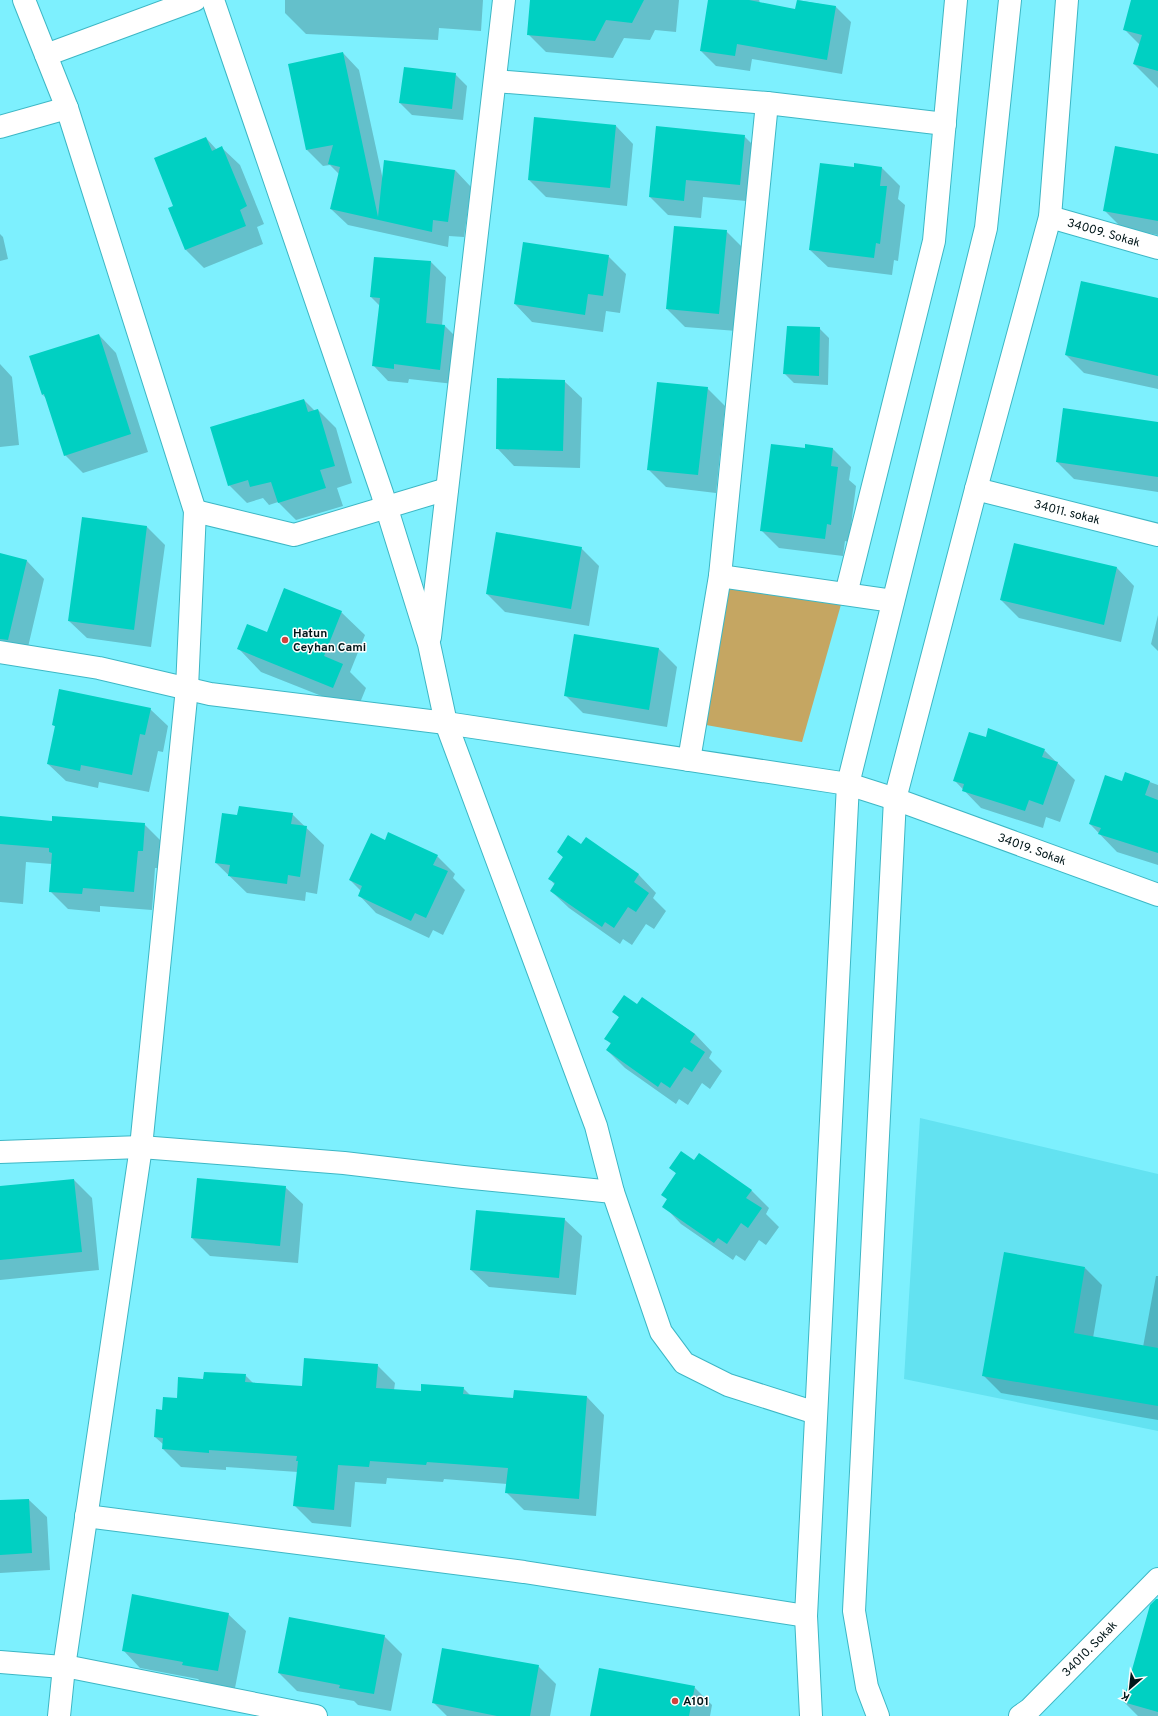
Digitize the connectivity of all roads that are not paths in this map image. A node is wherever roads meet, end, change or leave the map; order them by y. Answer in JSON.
{"nodes":[{"id":1,"x":24,"y":0,"type":"edge"},
{"id":2,"x":196,"y":0,"type":"edge"},
{"id":3,"x":213,"y":0,"type":"edge"},
{"id":4,"x":504,"y":0,"type":"edge"},
{"id":5,"x":956,"y":0,"type":"edge"},
{"id":6,"x":1010,"y":0,"type":"edge"},
{"id":7,"x":1067,"y":0,"type":"edge"},
{"id":8,"x":46,"y":55,"type":"junction"},
{"id":9,"x":495,"y":81,"type":"junction"},
{"id":10,"x":767,"y":103,"type":"junction"},
{"id":11,"x":67,"y":108,"type":"junction"},
{"id":12,"x":945,"y":124,"type":"junction"},
{"id":13,"x":0,"y":127,"type":"edge"},
{"id":14,"x":1050,"y":217,"type":"junction"},
{"id":15,"x":1158,"y":248,"type":"edge"},
{"id":16,"x":447,"y":489,"type":"junction"},
{"id":17,"x":976,"y":489,"type":"junction"},
{"id":18,"x":386,"y":507,"type":"junction"},
{"id":19,"x":195,"y":511,"type":"junction"},
{"id":20,"x":1158,"y":535,"type":"edge"},
{"id":21,"x":720,"y":576,"type":"junction"},
{"id":22,"x":846,"y":594,"type":"junction"},
{"id":23,"x":893,"y":601,"type":"junction"},
{"id":24,"x":429,"y":644,"type":"junction"},
{"id":25,"x":0,"y":652,"type":"edge"},
{"id":26,"x":187,"y":688,"type":"junction"},
{"id":27,"x":446,"y":722,"type":"junction"},
{"id":28,"x":690,"y":760,"type":"junction"},
{"id":29,"x":848,"y":784,"type":"junction"},
{"id":30,"x":901,"y":801,"type":"junction"},
{"id":31,"x":1158,"y":895,"type":"edge"},
{"id":32,"x":141,"y":1147,"type":"junction"},
{"id":33,"x":0,"y":1152,"type":"edge"},
{"id":34,"x":612,"y":1192,"type":"junction"},
{"id":35,"x":816,"y":1413,"type":"junction"},
{"id":36,"x":86,"y":1516,"type":"junction"},
{"id":37,"x":1158,"y":1579,"type":"edge"},
{"id":38,"x":806,"y":1616,"type":"junction"},
{"id":39,"x":0,"y":1662,"type":"edge"},
{"id":40,"x":64,"y":1667,"type":"junction"},
{"id":41,"x":1031,"y":1714,"type":"edge"},
{"id":42,"x":59,"y":1716,"type":"edge"},
{"id":43,"x":316,"y":1716,"type":"edge"},
{"id":44,"x":811,"y":1716,"type":"edge"},
{"id":45,"x":878,"y":1716,"type":"edge"}],
"edges":[{"from":1,"to":8,"type":"street"},
{"from":2,"to":8,"type":"street"},
{"from":3,"to":18,"type":"street"},
{"from":4,"to":9,"type":"street"},
{"from":5,"to":12,"type":"street"},
{"from":6,"to":23,"type":"street"},
{"from":7,"to":14,"type":"street"},
{"from":8,"to":11,"type":"street"},
{"from":9,"to":10,"type":"street"},
{"from":9,"to":16,"type":"street"},
{"from":10,"to":12,"type":"street"},
{"from":10,"to":21,"type":"street"},
{"from":11,"to":13,"type":"street"},
{"from":11,"to":19,"type":"street"},
{"from":12,"to":22,"type":"street"},
{"from":14,"to":15,"type":"street","name":"34009. Sokak"},
{"from":14,"to":17,"type":"street"},
{"from":16,"to":18,"type":"street"},
{"from":16,"to":24,"type":"street"},
{"from":17,"to":20,"type":"street","name":"34011. sokak"},
{"from":17,"to":30,"type":"street"},
{"from":18,"to":19,"type":"street"},
{"from":18,"to":24,"type":"street"},
{"from":19,"to":26,"type":"street"},
{"from":21,"to":22,"type":"street"},
{"from":21,"to":28,"type":"street"},
{"from":22,"to":23,"type":"street"},
{"from":23,"to":29,"type":"street"},
{"from":24,"to":27,"type":"street"},
{"from":25,"to":26,"type":"street","name":"34019. Sokak"},
{"from":26,"to":27,"type":"street","name":"34019. Sokak"},
{"from":26,"to":32,"type":"street"},
{"from":27,"to":28,"type":"street","name":"34019. Sokak"},
{"from":27,"to":34,"type":"street"},
{"from":28,"to":29,"type":"street","name":"34019. Sokak"},
{"from":29,"to":30,"type":"street","name":"34019. Sokak"},
{"from":29,"to":35,"type":"street"},
{"from":30,"to":31,"type":"street","name":"34019. Sokak"},
{"from":30,"to":45,"type":"street"},
{"from":32,"to":33,"type":"street"},
{"from":32,"to":34,"type":"street"},
{"from":32,"to":36,"type":"street"},
{"from":34,"to":35,"type":"street"},
{"from":35,"to":38,"type":"street"},
{"from":36,"to":38,"type":"street"},
{"from":36,"to":40,"type":"street"},
{"from":37,"to":41,"type":"street","name":"34010. Sokak"},
{"from":38,"to":44,"type":"street"},
{"from":39,"to":40,"type":"street"},
{"from":40,"to":42,"type":"street"},
{"from":40,"to":43,"type":"street"}]}
